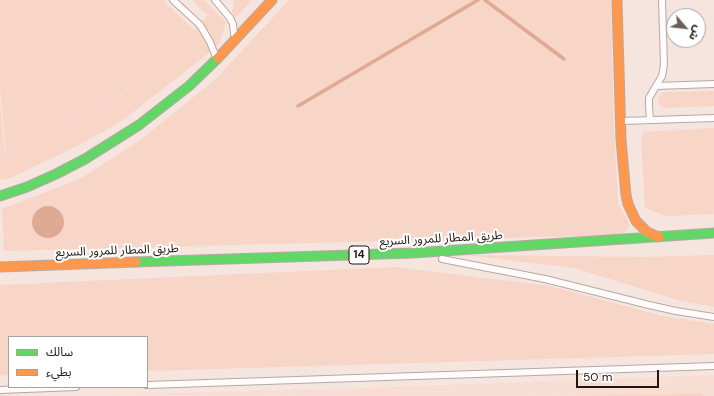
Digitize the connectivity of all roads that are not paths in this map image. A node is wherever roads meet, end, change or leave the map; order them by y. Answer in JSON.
{"nodes":[{"id":1,"x":173,"y":0,"type":"edge"},
{"id":2,"x":215,"y":0,"type":"edge"},
{"id":3,"x":272,"y":0,"type":"edge"},
{"id":4,"x":617,"y":0,"type":"edge"},
{"id":5,"x":662,"y":0,"type":"edge"},
{"id":6,"x":232,"y":44,"type":"junction"},
{"id":7,"x":217,"y":59,"type":"junction"},
{"id":8,"x":714,"y":84,"type":"edge"},
{"id":9,"x":656,"y":86,"type":"junction"},
{"id":10,"x":714,"y":118,"type":"edge"},
{"id":11,"x":621,"y":120,"type":"junction"},
{"id":12,"x":650,"y":120,"type":"junction"},
{"id":13,"x":0,"y":196,"type":"edge"},
{"id":14,"x":714,"y":233,"type":"edge"},
{"id":15,"x":659,"y":237,"type":"junction"},
{"id":16,"x":413,"y":253,"type":"junction"},
{"id":17,"x":2,"y":267,"type":"edge"},
{"id":18,"x":714,"y":317,"type":"edge"},
{"id":19,"x":714,"y":366,"type":"edge"},
{"id":20,"x":148,"y":385,"type":"edge"},
{"id":21,"x":51,"y":388,"type":"edge"},
{"id":22,"x":0,"y":390,"type":"edge"}],
"edges":[{"from":1,"to":7,"type":"lane"},
{"from":2,"to":6,"type":"lane"},
{"from":3,"to":6,"type":"main road"},
{"from":4,"to":11,"type":"main road"},
{"from":5,"to":9,"type":"lane"},
{"from":6,"to":7,"type":"main road"},
{"from":7,"to":13,"type":"main road"},
{"from":8,"to":9,"type":"lane"},
{"from":9,"to":12,"type":"lane"},
{"from":10,"to":12,"type":"lane"},
{"from":11,"to":12,"type":"lane"},
{"from":11,"to":15,"type":"main road"},
{"from":14,"to":15,"type":"main road","name":"طريق المطار للمرور السريع","number":"14"},
{"from":15,"to":16,"type":"main road","name":"طريق المطار للمرور السريع","number":"14"},
{"from":16,"to":17,"type":"main road","name":"طريق المطار للمرور السريع","number":"14"},
{"from":16,"to":18,"type":"lane"},
{"from":19,"to":20,"type":"lane"},
{"from":21,"to":22,"type":"lane"}]}
